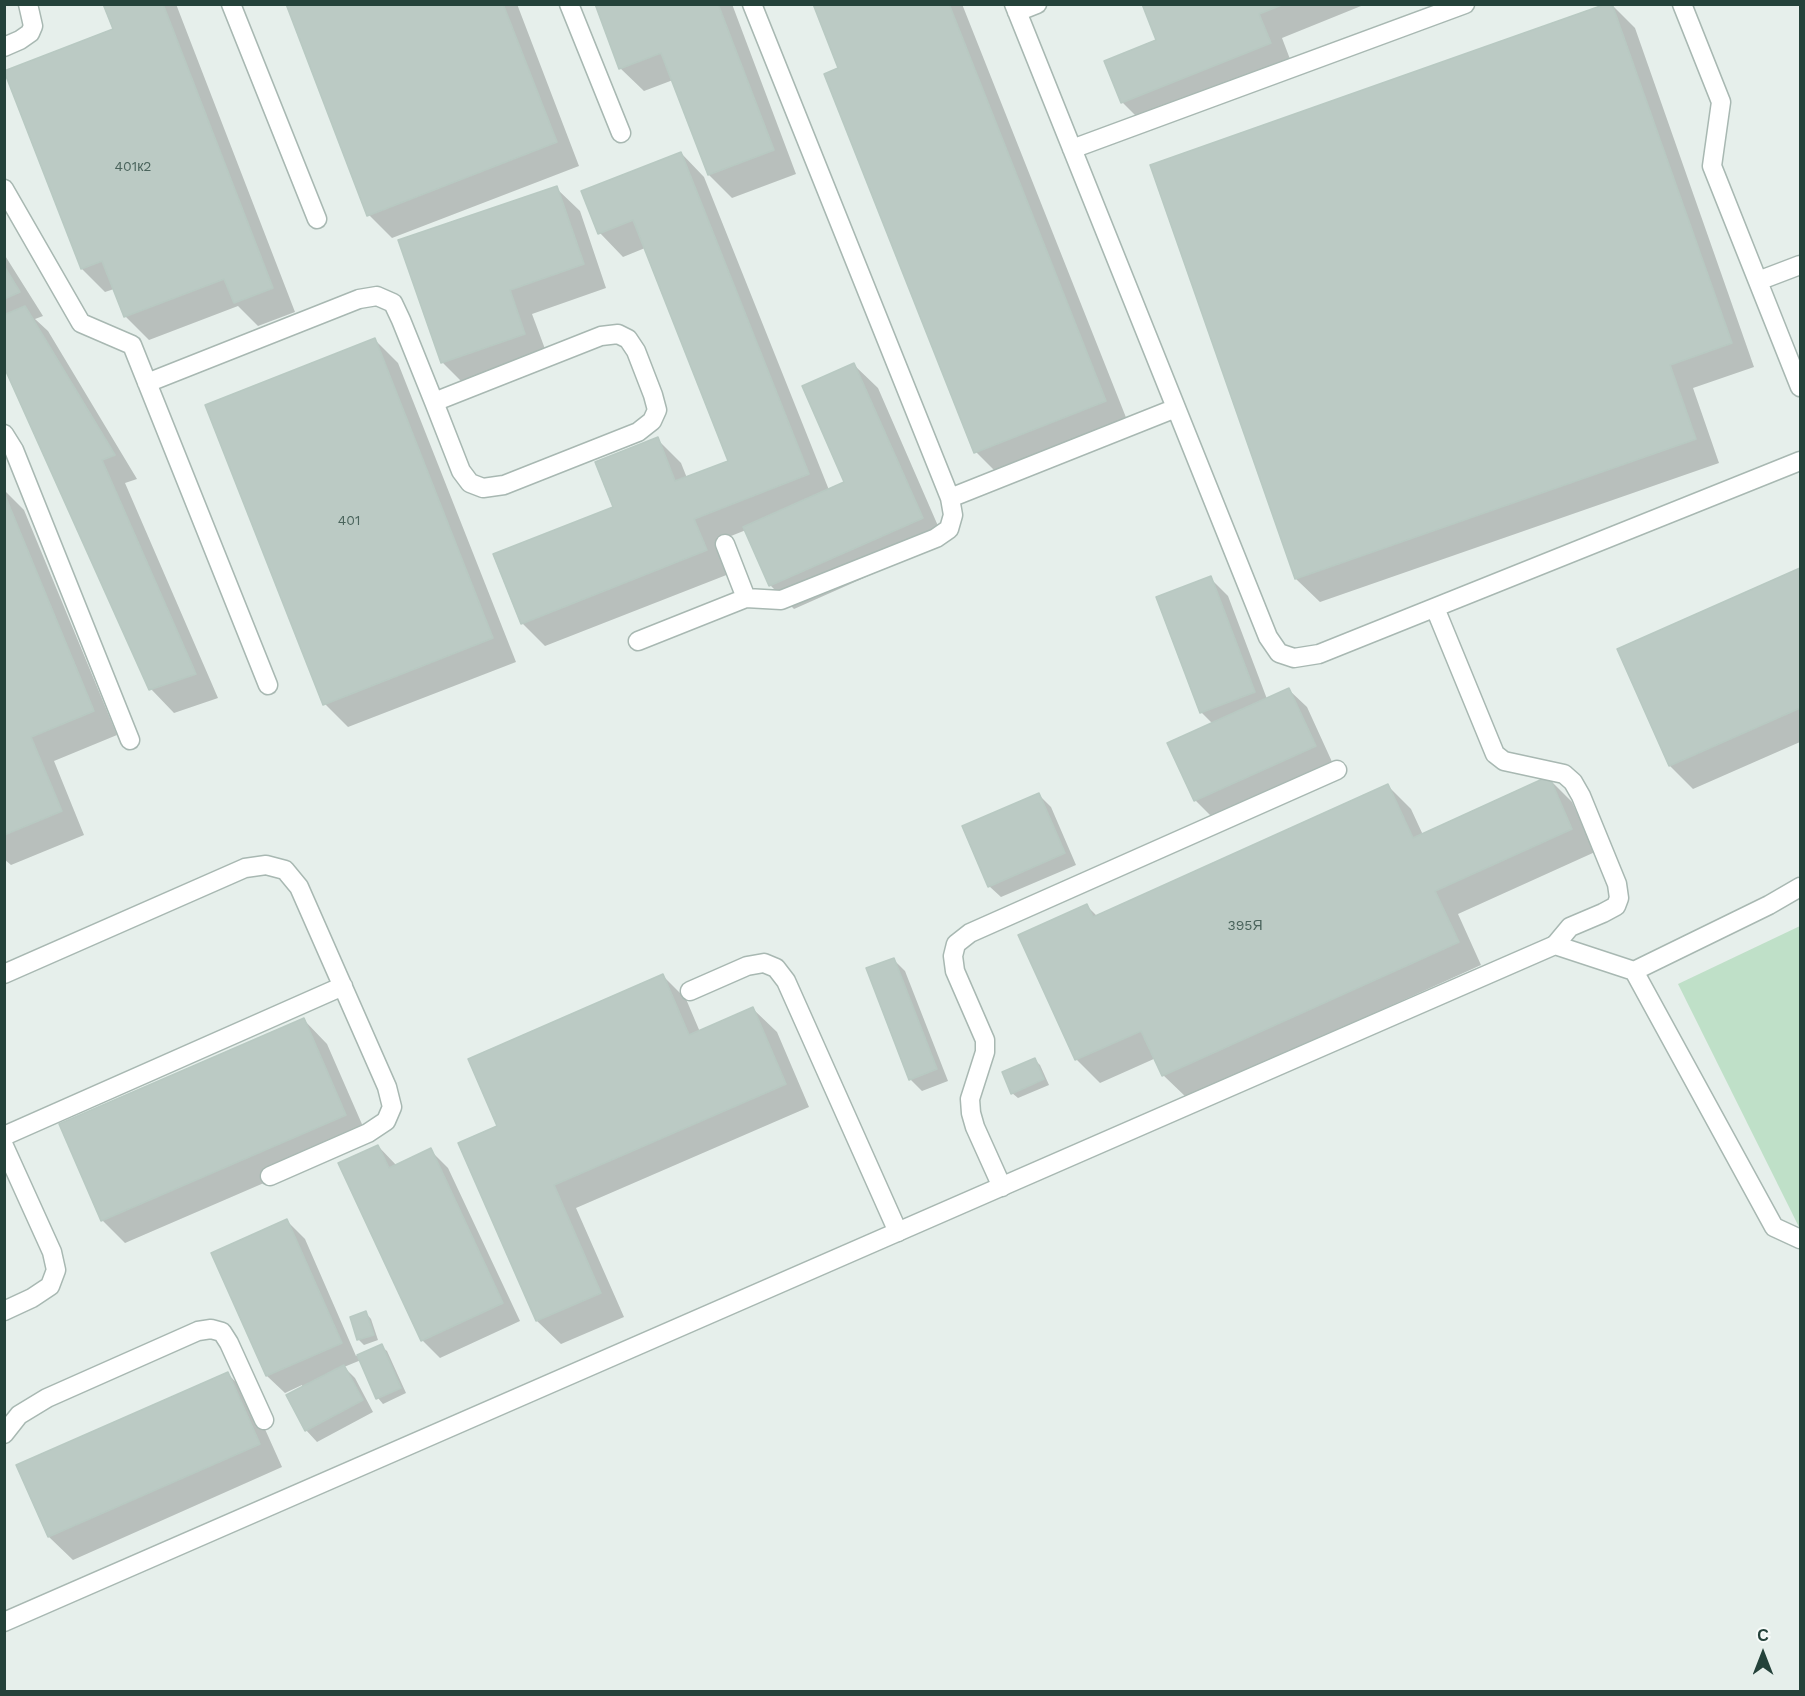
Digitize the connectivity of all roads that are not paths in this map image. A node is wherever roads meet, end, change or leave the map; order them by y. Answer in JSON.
{"nodes":[{"id":1,"x":28,"y":4,"type":"edge"},
{"id":2,"x":231,"y":4,"type":"edge"},
{"id":3,"x":569,"y":4,"type":"edge"},
{"id":4,"x":752,"y":4,"type":"edge"},
{"id":5,"x":1036,"y":4,"type":"edge"},
{"id":6,"x":1465,"y":4,"type":"edge"},
{"id":7,"x":1682,"y":4,"type":"edge"},
{"id":8,"x":1016,"y":8,"type":"edge"},
{"id":9,"x":4,"y":47,"type":"edge"},
{"id":10,"x":621,"y":133,"type":"dead end"},
{"id":11,"x":1072,"y":149,"type":"junction"},
{"id":12,"x":4,"y":189,"type":"edge"},
{"id":13,"x":317,"y":219,"type":"dead end"},
{"id":14,"x":1800,"y":265,"type":"edge"},
{"id":15,"x":1758,"y":281,"type":"junction"},
{"id":16,"x":147,"y":383,"type":"junction"},
{"id":17,"x":1800,"y":387,"type":"edge"},
{"id":18,"x":434,"y":402,"type":"junction"},
{"id":19,"x":1176,"y":408,"type":"junction"},
{"id":20,"x":4,"y":434,"type":"edge"},
{"id":21,"x":1800,"y":461,"type":"edge"},
{"id":22,"x":950,"y":498,"type":"junction"},
{"id":23,"x":725,"y":544,"type":"dead end"},
{"id":24,"x":746,"y":598,"type":"junction"},
{"id":25,"x":1435,"y":608,"type":"junction"},
{"id":26,"x":638,"y":641,"type":"dead end"},
{"id":27,"x":268,"y":685,"type":"dead end"},
{"id":28,"x":130,"y":740,"type":"dead end"},
{"id":29,"x":1337,"y":770,"type":"dead end"},
{"id":30,"x":1800,"y":887,"type":"edge"},
{"id":31,"x":1555,"y":945,"type":"junction"},
{"id":32,"x":1634,"y":971,"type":"junction"},
{"id":33,"x":4,"y":974,"type":"edge"},
{"id":34,"x":343,"y":986,"type":"junction"},
{"id":35,"x":690,"y":991,"type":"dead end"},
{"id":36,"x":4,"y":1136,"type":"edge"},
{"id":37,"x":4,"y":1146,"type":"edge"},
{"id":38,"x":270,"y":1176,"type":"dead end"},
{"id":39,"x":1002,"y":1186,"type":"junction"},
{"id":40,"x":898,"y":1232,"type":"junction"},
{"id":41,"x":1800,"y":1239,"type":"edge"},
{"id":42,"x":4,"y":1311,"type":"edge"},
{"id":43,"x":264,"y":1420,"type":"dead end"},
{"id":44,"x":4,"y":1434,"type":"edge"},
{"id":45,"x":4,"y":1622,"type":"edge"}],
"edges":[{"from":1,"to":9,"type":"street"},
{"from":2,"to":13,"type":"street"},
{"from":3,"to":10,"type":"street"},
{"from":4,"to":22,"type":"street"},
{"from":5,"to":8,"type":"street"},
{"from":6,"to":11,"type":"street"},
{"from":7,"to":15,"type":"street"},
{"from":8,"to":11,"type":"street"},
{"from":11,"to":19,"type":"street"},
{"from":12,"to":16,"type":"street"},
{"from":14,"to":15,"type":"street"},
{"from":15,"to":17,"type":"street"},
{"from":16,"to":18,"type":"street"},
{"from":16,"to":27,"type":"street"},
{"from":18,"to":18,"type":"street"},
{"from":19,"to":22,"type":"street"},
{"from":19,"to":25,"type":"street"},
{"from":20,"to":28,"type":"street"},
{"from":21,"to":25,"type":"street"},
{"from":22,"to":24,"type":"street"},
{"from":23,"to":24,"type":"street"},
{"from":24,"to":26,"type":"street"},
{"from":25,"to":31,"type":"street"},
{"from":29,"to":39,"type":"street"},
{"from":30,"to":32,"type":"street"},
{"from":31,"to":32,"type":"street"},
{"from":31,"to":39,"type":"street"},
{"from":32,"to":41,"type":"street"},
{"from":33,"to":34,"type":"street"},
{"from":34,"to":36,"type":"street"},
{"from":34,"to":38,"type":"street"},
{"from":35,"to":40,"type":"street"},
{"from":37,"to":42,"type":"street"},
{"from":39,"to":40,"type":"street"},
{"from":40,"to":45,"type":"street"},
{"from":43,"to":44,"type":"street"}]}
